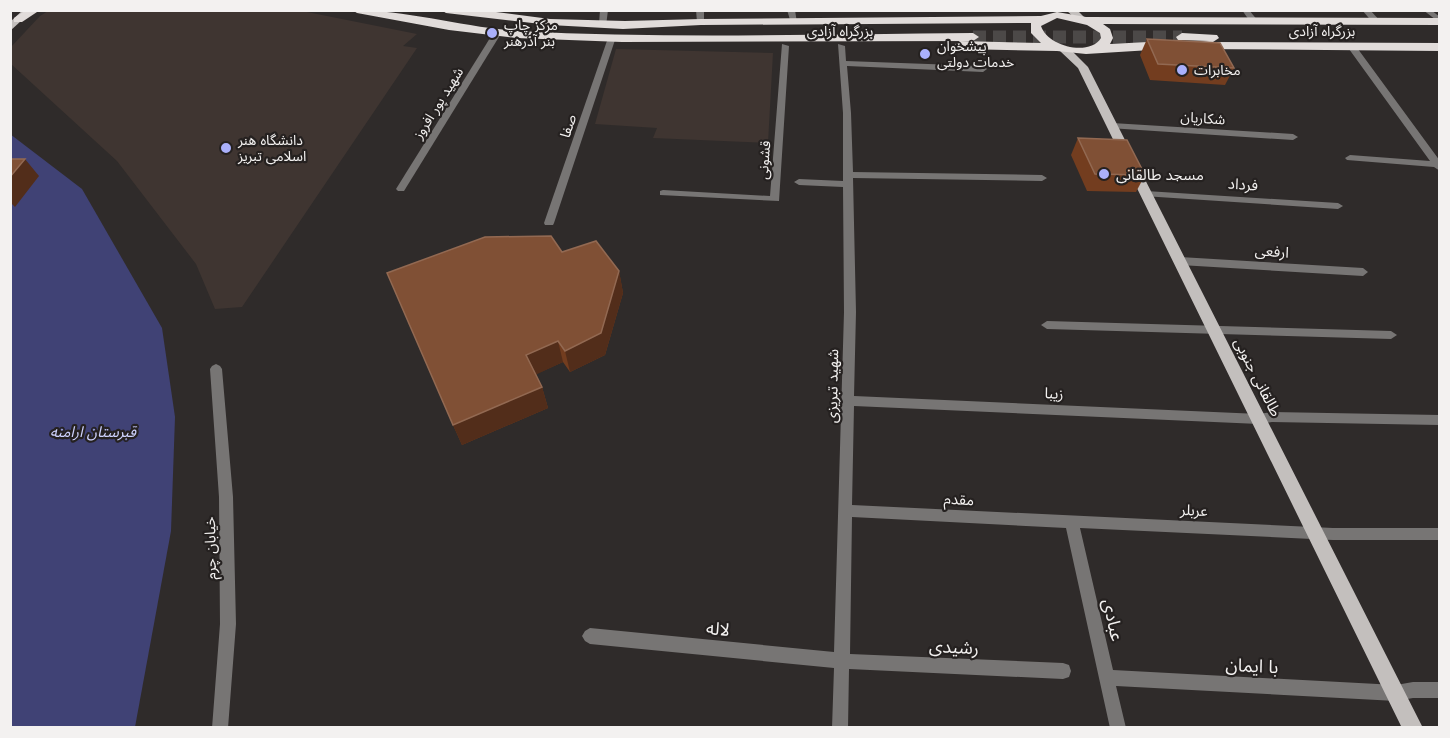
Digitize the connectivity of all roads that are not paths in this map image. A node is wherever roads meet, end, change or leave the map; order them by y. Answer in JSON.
{"nodes":[{"id":1,"x":29,"y":10,"type":"edge"},
{"id":2,"x":35,"y":10,"type":"edge"},
{"id":3,"x":446,"y":10,"type":"edge"},
{"id":4,"x":604,"y":10,"type":"edge"},
{"id":5,"x":1245,"y":10,"type":"edge"},
{"id":6,"x":1365,"y":10,"type":"edge"},
{"id":7,"x":1426,"y":10,"type":"edge"},
{"id":8,"x":356,"y":11,"type":"edge"},
{"id":9,"x":1046,"y":15,"type":"edge"},
{"id":10,"x":701,"y":16,"type":"edge"},
{"id":11,"x":792,"y":16,"type":"edge"},
{"id":12,"x":1079,"y":16,"type":"edge"},
{"id":13,"x":983,"y":20,"type":"junction"},
{"id":14,"x":1141,"y":20,"type":"junction"},
{"id":15,"x":1254,"y":21,"type":"junction"},
{"id":16,"x":1377,"y":21,"type":"junction"},
{"id":17,"x":1440,"y":22,"type":"edge"},
{"id":18,"x":14,"y":24,"type":"edge"},
{"id":19,"x":603,"y":24,"type":"junction"},
{"id":20,"x":1440,"y":30,"type":"edge"},
{"id":21,"x":498,"y":32,"type":"junction"},
{"id":22,"x":619,"y":33,"type":"junction"},
{"id":23,"x":970,"y":33,"type":"tunnel mouth"},
{"id":24,"x":1440,"y":39,"type":"edge"},
{"id":25,"x":993,"y":45,"type":"junction"},
{"id":26,"x":1156,"y":45,"type":"junction"},
{"id":27,"x":784,"y":46,"type":"junction"},
{"id":28,"x":841,"y":46,"type":"junction"},
{"id":29,"x":1352,"y":47,"type":"junction"},
{"id":30,"x":1440,"y":47,"type":"edge"},
{"id":31,"x":1060,"y":48,"type":"junction"},
{"id":32,"x":1097,"y":48,"type":"junction"},
{"id":33,"x":844,"y":63,"type":"junction"},
{"id":34,"x":982,"y":69,"type":"dead end"},
{"id":35,"x":1112,"y":126,"type":"junction"},
{"id":36,"x":1293,"y":137,"type":"dead end"},
{"id":37,"x":1350,"y":158,"type":"dead end"},
{"id":38,"x":1438,"y":166,"type":"edge"},
{"id":39,"x":1042,"y":178,"type":"dead end"},
{"id":40,"x":848,"y":179,"type":"junction"},
{"id":41,"x":799,"y":182,"type":"dead end"},
{"id":42,"x":401,"y":189,"type":"dead end"},
{"id":43,"x":663,"y":193,"type":"dead end"},
{"id":44,"x":1146,"y":194,"type":"junction"},
{"id":45,"x":1338,"y":206,"type":"dead end"},
{"id":46,"x":549,"y":223,"type":"dead end"},
{"id":47,"x":1180,"y":261,"type":"junction"},
{"id":48,"x":1363,"y":272,"type":"dead end"},
{"id":49,"x":1047,"y":325,"type":"dead end"},
{"id":50,"x":1214,"y":330,"type":"junction"},
{"id":51,"x":1391,"y":334,"type":"dead end"},
{"id":52,"x":216,"y":369,"type":"dead end"},
{"id":53,"x":848,"y":400,"type":"junction"},
{"id":54,"x":1259,"y":419,"type":"junction"},
{"id":55,"x":1439,"y":420,"type":"edge"},
{"id":56,"x":846,"y":511,"type":"junction"},
{"id":57,"x":1071,"y":521,"type":"junction"},
{"id":58,"x":1316,"y":532,"type":"junction"},
{"id":59,"x":1440,"y":534,"type":"edge"},
{"id":60,"x":590,"y":636,"type":"dead end"},
{"id":61,"x":843,"y":661,"type":"junction"},
{"id":62,"x":1063,"y":672,"type":"dead end"},
{"id":63,"x":1106,"y":678,"type":"junction"},
{"id":64,"x":1440,"y":690,"type":"edge"},
{"id":65,"x":1396,"y":693,"type":"junction"},
{"id":66,"x":220,"y":728,"type":"edge"},
{"id":67,"x":840,"y":728,"type":"edge"},
{"id":68,"x":1118,"y":728,"type":"edge"},
{"id":69,"x":1413,"y":728,"type":"edge"}],
"edges":[{"from":1,"to":18,"type":"main road"},
{"from":2,"to":18,"type":"highway"},
{"from":3,"to":19,"type":"highway","name":"بزرگراه آزادی"},
{"from":4,"to":19,"type":"street"},
{"from":5,"to":15,"type":"street"},
{"from":6,"to":16,"type":"street"},
{"from":7,"to":17,"type":"street"},
{"from":8,"to":21,"type":"highway","name":"بزرگراه آزادی"},
{"from":9,"to":12,"type":"highway","name":"بزرگراه آزادی"},
{"from":9,"to":13,"type":"highway","name":"بزرگراه آزادی"},
{"from":9,"to":31,"type":"highway"},
{"from":10,"to":11,"type":"highway","name":"بزرگراه آزادی"},
{"from":10,"to":22,"type":"highway","name":"بزرگراه آزادی"},
{"from":11,"to":13,"type":"highway","name":"بزرگراه آزادی"},
{"from":12,"to":14,"type":"highway","name":"بزرگراه آزادی"},
{"from":12,"to":32,"type":"highway"},
{"from":13,"to":25,"type":"highway"},
{"from":14,"to":15,"type":"highway","name":"بزرگراه آزادی"},
{"from":14,"to":26,"type":"highway"},
{"from":15,"to":16,"type":"highway","name":"بزرگراه آزادی"},
{"from":16,"to":17,"type":"highway","name":"بزرگراه آزادی"},
{"from":19,"to":22,"type":"highway","name":"بزرگراه آزادی"},
{"from":20,"to":24,"type":"highway","name":"بزرگراه آزادی"},
{"from":21,"to":22,"type":"highway","name":"بزرگراه آزادی"},
{"from":21,"to":42,"type":"street","name":"شهید پور افروز"},
{"from":22,"to":23,"type":"highway","name":"بزرگراه آزادی"},
{"from":22,"to":27,"type":"highway","name":"بزرگراه آزادی"},
{"from":22,"to":46,"type":"street","name":"صفا"},
{"from":25,"to":28,"type":"highway","name":"بزرگراه آزادی"},
{"from":25,"to":31,"type":"highway","name":"بزرگراه آزادی"},
{"from":26,"to":29,"type":"highway","name":"بزرگراه آزادی"},
{"from":26,"to":32,"type":"highway","name":"بزرگراه آزادی"},
{"from":27,"to":28,"type":"highway","name":"بزرگراه آزادی"},
{"from":27,"to":43,"type":"street","name":"قشونی"},
{"from":28,"to":33,"type":"street","name":"شهید تبریزی"},
{"from":29,"to":30,"type":"highway","name":"بزرگراه آزادی"},
{"from":29,"to":38,"type":"street"},
{"from":31,"to":32,"type":"highway","name":"بزرگراه آزادی"},
{"from":31,"to":35,"type":"main road","name":"طالقانی جنوبی"},
{"from":33,"to":34,"type":"street"},
{"from":33,"to":40,"type":"street","name":"شهید تبریزی"},
{"from":35,"to":36,"type":"street","name":"شکاریان"},
{"from":35,"to":44,"type":"main road","name":"طالقانی جنوبی"},
{"from":37,"to":38,"type":"street"},
{"from":39,"to":40,"type":"street"},
{"from":40,"to":41,"type":"street"},
{"from":40,"to":53,"type":"street","name":"شهید تبریزی"},
{"from":44,"to":45,"type":"street","name":"فرداد"},
{"from":44,"to":47,"type":"main road","name":"طالقانی جنوبی"},
{"from":47,"to":48,"type":"street","name":"ارفعی"},
{"from":47,"to":50,"type":"main road","name":"طالقانی جنوبی"},
{"from":49,"to":50,"type":"street"},
{"from":50,"to":51,"type":"street"},
{"from":50,"to":54,"type":"main road","name":"طالقانی جنوبی"},
{"from":52,"to":66,"type":"street","name":"خیابان چرم"},
{"from":53,"to":54,"type":"street","name":"زیبا"},
{"from":53,"to":56,"type":"street","name":"شهید تبریزی"},
{"from":54,"to":55,"type":"street","name":"زیبا"},
{"from":54,"to":58,"type":"main road","name":"طالقانی جنوبی"},
{"from":56,"to":57,"type":"street","name":"مقدم"},
{"from":56,"to":61,"type":"street","name":"شهید تبریزی"},
{"from":57,"to":58,"type":"street","name":"عربلر"},
{"from":57,"to":63,"type":"street","name":"عبادی"},
{"from":58,"to":59,"type":"street","name":"عربلر"},
{"from":58,"to":65,"type":"main road","name":"طالقانی جنوبی"},
{"from":60,"to":61,"type":"street","name":"لاله"},
{"from":61,"to":62,"type":"street","name":"رشیدی"},
{"from":61,"to":67,"type":"street","name":"شهید تبریزی"},
{"from":63,"to":65,"type":"street","name":"با ایمان"},
{"from":63,"to":68,"type":"street","name":"عبادی"},
{"from":64,"to":65,"type":"street","name":"با ایمان"},
{"from":65,"to":69,"type":"main road","name":"طالقانی جنوبی"}]}
